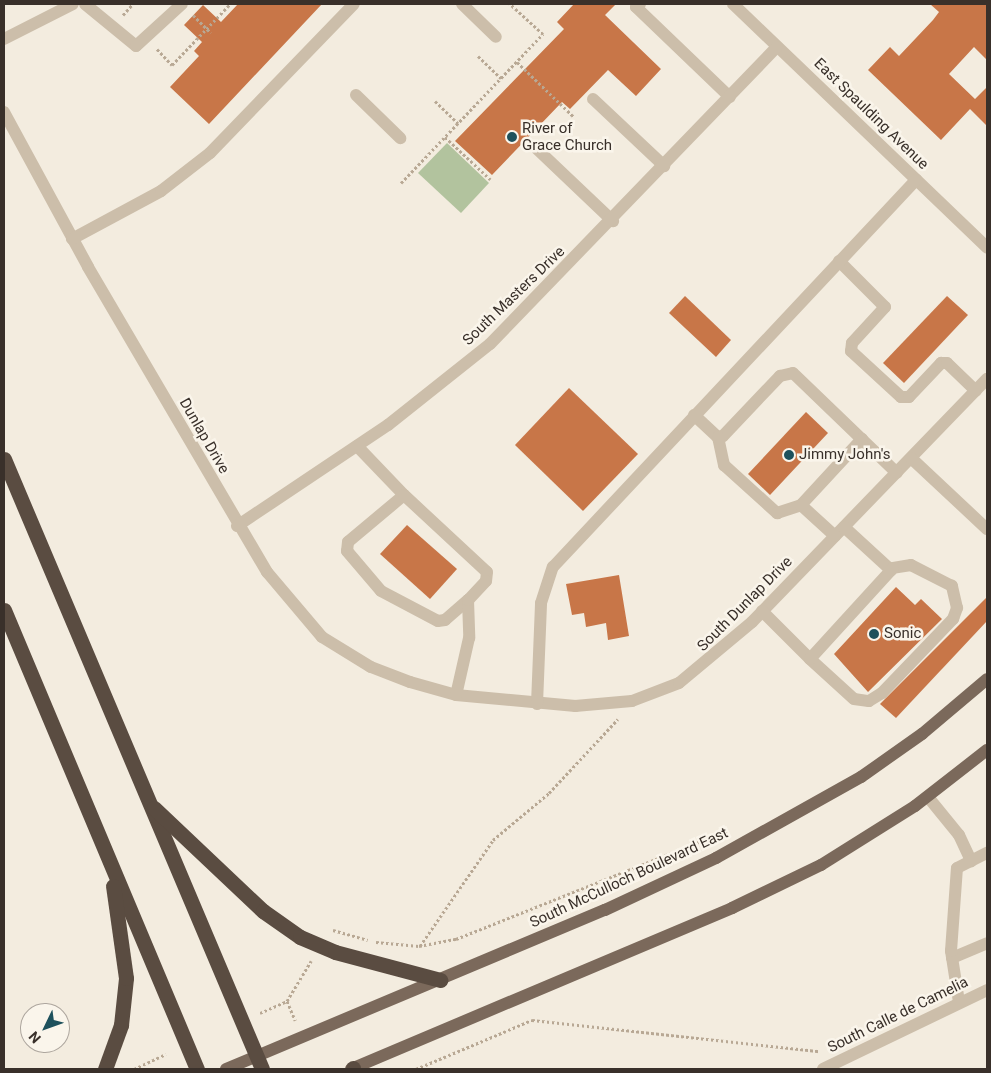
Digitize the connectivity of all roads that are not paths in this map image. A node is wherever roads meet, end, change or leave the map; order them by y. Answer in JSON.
{"nodes":[{"id":1,"x":73,"y":4,"type":"edge"},
{"id":2,"x":85,"y":4,"type":"edge"},
{"id":3,"x":182,"y":4,"type":"edge"},
{"id":4,"x":354,"y":4,"type":"edge"},
{"id":5,"x":462,"y":4,"type":"edge"},
{"id":6,"x":640,"y":4,"type":"edge"},
{"id":7,"x":733,"y":4,"type":"edge"},
{"id":8,"x":496,"y":37,"type":"dead end"},
{"id":9,"x":4,"y":39,"type":"edge"},
{"id":10,"x":778,"y":47,"type":"junction"},
{"id":11,"x":356,"y":95,"type":"dead end"},
{"id":12,"x":730,"y":97,"type":"junction"},
{"id":13,"x":593,"y":99,"type":"dead end"},
{"id":14,"x":4,"y":112,"type":"edge"},
{"id":15,"x":400,"y":138,"type":"dead end"},
{"id":16,"x":537,"y":149,"type":"dead end"},
{"id":17,"x":664,"y":166,"type":"junction"},
{"id":18,"x":916,"y":180,"type":"junction"},
{"id":19,"x":613,"y":221,"type":"junction"},
{"id":20,"x":72,"y":239,"type":"junction"},
{"id":21,"x":987,"y":248,"type":"edge"},
{"id":22,"x":839,"y":261,"type":"junction"},
{"id":23,"x":987,"y":379,"type":"edge"},
{"id":24,"x":976,"y":391,"type":"junction"},
{"id":25,"x":694,"y":415,"type":"junction"},
{"id":26,"x":718,"y":438,"type":"junction"},
{"id":27,"x":862,"y":439,"type":"junction"},
{"id":28,"x":357,"y":446,"type":"junction"},
{"id":29,"x":911,"y":458,"type":"junction"},
{"id":30,"x":4,"y":459,"type":"edge"},
{"id":31,"x":897,"y":473,"type":"junction"},
{"id":32,"x":404,"y":495,"type":"junction"},
{"id":33,"x":801,"y":505,"type":"junction"},
{"id":34,"x":237,"y":526,"type":"junction"},
{"id":35,"x":844,"y":527,"type":"junction"},
{"id":36,"x":987,"y":530,"type":"edge"},
{"id":37,"x":835,"y":536,"type":"junction"},
{"id":38,"x":891,"y":570,"type":"junction"},
{"id":39,"x":468,"y":600,"type":"junction"},
{"id":40,"x":4,"y":610,"type":"edge"},
{"id":41,"x":762,"y":611,"type":"junction"},
{"id":42,"x":810,"y":658,"type":"junction"},
{"id":43,"x":987,"y":679,"type":"edge"},
{"id":44,"x":456,"y":694,"type":"junction"},
{"id":45,"x":537,"y":704,"type":"junction"},
{"id":46,"x":987,"y":750,"type":"edge"},
{"id":47,"x":928,"y":797,"type":"junction"},
{"id":48,"x":149,"y":804,"type":"junction"},
{"id":49,"x":987,"y":853,"type":"edge"},
{"id":50,"x":108,"y":860,"type":"junction"},
{"id":51,"x":971,"y":861,"type":"junction"},
{"id":52,"x":987,"y":943,"type":"edge"},
{"id":53,"x":952,"y":958,"type":"junction"},
{"id":54,"x":440,"y":980,"type":"junction"},
{"id":55,"x":987,"y":990,"type":"edge"},
{"id":56,"x":960,"y":1002,"type":"junction"},
{"id":57,"x":259,"y":1063,"type":"edge"},
{"id":58,"x":105,"y":1069,"type":"edge"},
{"id":59,"x":198,"y":1069,"type":"edge"},
{"id":60,"x":226,"y":1069,"type":"edge"},
{"id":61,"x":352,"y":1069,"type":"edge"},
{"id":62,"x":824,"y":1069,"type":"edge"}],
"edges":[{"from":1,"to":9,"type":"street"},
{"from":2,"to":3,"type":"street"},
{"from":4,"to":20,"type":"street"},
{"from":5,"to":8,"type":"street"},
{"from":6,"to":12,"type":"street"},
{"from":7,"to":10,"type":"street","name":"East Spaulding Avenue"},
{"from":10,"to":12,"type":"street","name":"South Masters Drive"},
{"from":10,"to":18,"type":"street","name":"East Spaulding Avenue"},
{"from":11,"to":15,"type":"street"},
{"from":12,"to":17,"type":"street","name":"South Masters Drive"},
{"from":13,"to":17,"type":"street"},
{"from":14,"to":20,"type":"street","name":"Dunlap Drive"},
{"from":16,"to":19,"type":"street"},
{"from":17,"to":19,"type":"street","name":"South Masters Drive"},
{"from":18,"to":21,"type":"street","name":"East Spaulding Avenue"},
{"from":18,"to":22,"type":"street"},
{"from":19,"to":28,"type":"street","name":"South Masters Drive"},
{"from":20,"to":34,"type":"street","name":"Dunlap Drive"},
{"from":22,"to":24,"type":"street"},
{"from":22,"to":25,"type":"street"},
{"from":23,"to":24,"type":"street","name":"South Dunlap Drive"},
{"from":24,"to":29,"type":"street","name":"South Dunlap Drive"},
{"from":25,"to":26,"type":"street"},
{"from":25,"to":45,"type":"street"},
{"from":26,"to":27,"type":"street"},
{"from":26,"to":33,"type":"street"},
{"from":27,"to":31,"type":"street"},
{"from":27,"to":33,"type":"street"},
{"from":28,"to":32,"type":"street"},
{"from":28,"to":34,"type":"street","name":"South Masters Drive"},
{"from":29,"to":31,"type":"street","name":"South Dunlap Drive"},
{"from":29,"to":36,"type":"street"},
{"from":30,"to":48,"type":"highway"},
{"from":31,"to":35,"type":"street","name":"South Dunlap Drive"},
{"from":32,"to":39,"type":"street"},
{"from":32,"to":39,"type":"street"},
{"from":33,"to":37,"type":"street"},
{"from":34,"to":44,"type":"street","name":"Dunlap Drive"},
{"from":35,"to":37,"type":"street","name":"South Dunlap Drive"},
{"from":35,"to":38,"type":"street"},
{"from":37,"to":41,"type":"street","name":"South Dunlap Drive"},
{"from":38,"to":42,"type":"street"},
{"from":38,"to":42,"type":"street"},
{"from":39,"to":44,"type":"street"},
{"from":40,"to":50,"type":"highway"},
{"from":41,"to":42,"type":"street"},
{"from":41,"to":45,"type":"street","name":"South Dunlap Drive"},
{"from":43,"to":54,"type":"main road","name":"South McCulloch Boulevard East"},
{"from":44,"to":45,"type":"street","name":"South Dunlap Drive"},
{"from":46,"to":47,"type":"main road"},
{"from":47,"to":51,"type":"street"},
{"from":47,"to":61,"type":"main road"},
{"from":48,"to":54,"type":"highway"},
{"from":48,"to":57,"type":"highway"},
{"from":49,"to":51,"type":"street"},
{"from":50,"to":58,"type":"highway"},
{"from":50,"to":59,"type":"highway"},
{"from":51,"to":53,"type":"street"},
{"from":52,"to":53,"type":"street"},
{"from":53,"to":56,"type":"street"},
{"from":54,"to":57,"type":"main road","name":"South McCulloch Boulevard East"},
{"from":55,"to":56,"type":"street","name":"South Calle de Camelia"},
{"from":56,"to":62,"type":"street","name":"South Calle de Camelia"},
{"from":57,"to":60,"type":"main road","name":"South McCulloch Boulevard East"}]}
